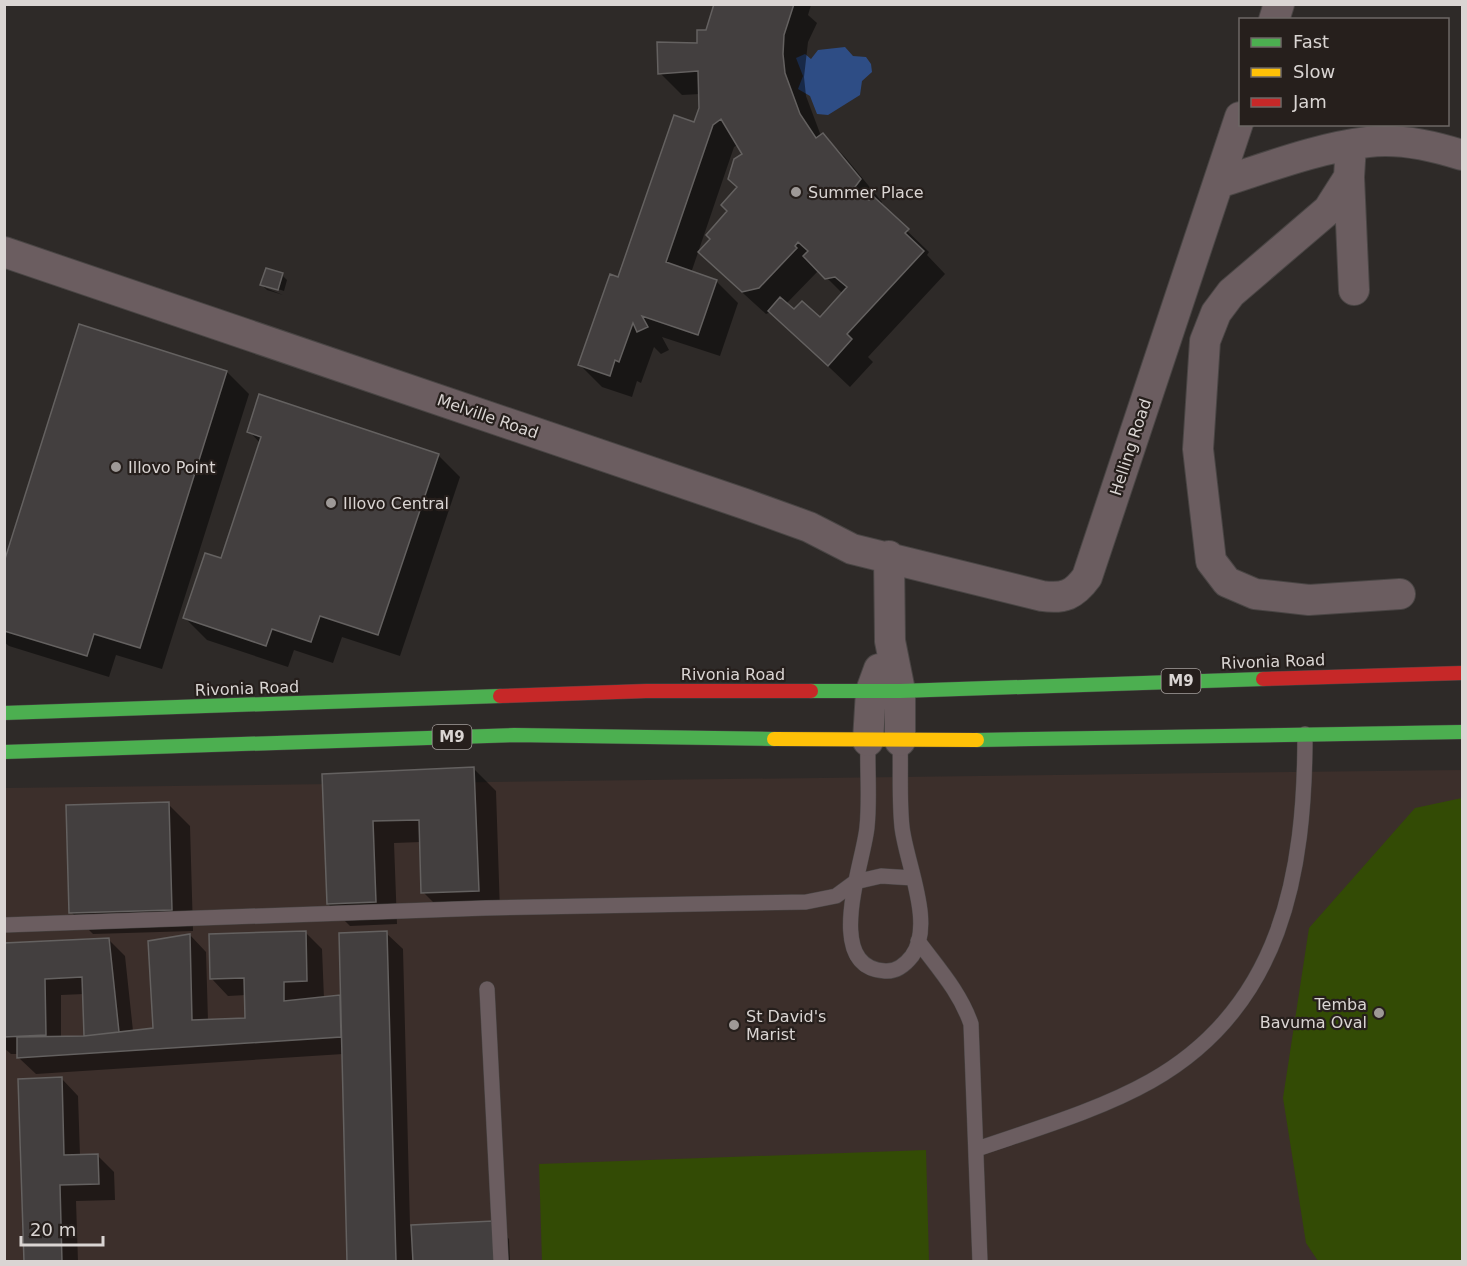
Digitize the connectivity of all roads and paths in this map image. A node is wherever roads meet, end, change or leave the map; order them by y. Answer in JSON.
{"nodes":[{"id":1,"x":1239,"y":120,"type":"edge"},
{"id":2,"x":1351,"y":145,"type":"junction"},
{"id":3,"x":1462,"y":155,"type":"edge"},
{"id":4,"x":1349,"y":177,"type":"junction"},
{"id":5,"x":1218,"y":183,"type":"junction"},
{"id":6,"x":4,"y":252,"type":"edge"},
{"id":7,"x":1354,"y":290,"type":"dead end"},
{"id":8,"x":889,"y":556,"type":"junction"},
{"id":9,"x":1400,"y":594,"type":"dead end"},
{"id":10,"x":890,"y":641,"type":"junction"},
{"id":11,"x":1462,"y":673,"type":"edge"},
{"id":12,"x":871,"y":691,"type":"junction"},
{"id":13,"x":900,"y":691,"type":"junction"},
{"id":14,"x":4,"y":713,"type":"edge"},
{"id":15,"x":1462,"y":732,"type":"edge"},
{"id":16,"x":1305,"y":734,"type":"junction"},
{"id":17,"x":868,"y":741,"type":"junction"},
{"id":18,"x":900,"y":741,"type":"junction"},
{"id":19,"x":4,"y":752,"type":"edge"},
{"id":20,"x":913,"y":878,"type":"junction"},
{"id":21,"x":855,"y":882,"type":"junction"},
{"id":22,"x":4,"y":925,"type":"edge"},
{"id":23,"x":918,"y":941,"type":"junction"},
{"id":24,"x":487,"y":989,"type":"dead end"},
{"id":25,"x":977,"y":1149,"type":"junction"},
{"id":26,"x":501,"y":1262,"type":"edge"},
{"id":27,"x":980,"y":1262,"type":"edge"}],
"edges":[{"from":1,"to":5,"type":"street","name":"Helling Road"},
{"from":2,"to":3,"type":"street"},
{"from":2,"to":4,"type":"street"},
{"from":2,"to":5,"type":"street"},
{"from":4,"to":7,"type":"street"},
{"from":4,"to":9,"type":"street"},
{"from":5,"to":8,"type":"street","name":"Helling Road"},
{"from":6,"to":8,"type":"street","name":"Melville Road"},
{"from":8,"to":10,"type":"street"},
{"from":10,"to":12,"type":"street"},
{"from":10,"to":13,"type":"street"},
{"from":11,"to":13,"type":"main road","name":"Rivonia Road","number":"M9"},
{"from":12,"to":13,"type":"main road","name":"Rivonia Road","number":"M9"},
{"from":12,"to":14,"type":"main road","name":"Rivonia Road","number":"M9"},
{"from":12,"to":17,"type":"street"},
{"from":13,"to":18,"type":"street"},
{"from":15,"to":16,"type":"main road","number":"M9"},
{"from":16,"to":18,"type":"main road","number":"M9"},
{"from":16,"to":25,"type":"lane"},
{"from":17,"to":18,"type":"main road","number":"M9"},
{"from":17,"to":19,"type":"main road","number":"M9"},
{"from":17,"to":21,"type":"lane"},
{"from":18,"to":20,"type":"lane"},
{"from":20,"to":21,"type":"lane"},
{"from":20,"to":23,"type":"lane"},
{"from":21,"to":22,"type":"lane"},
{"from":21,"to":23,"type":"lane"},
{"from":23,"to":25,"type":"lane"},
{"from":24,"to":26,"type":"lane"},
{"from":25,"to":27,"type":"lane"}]}
